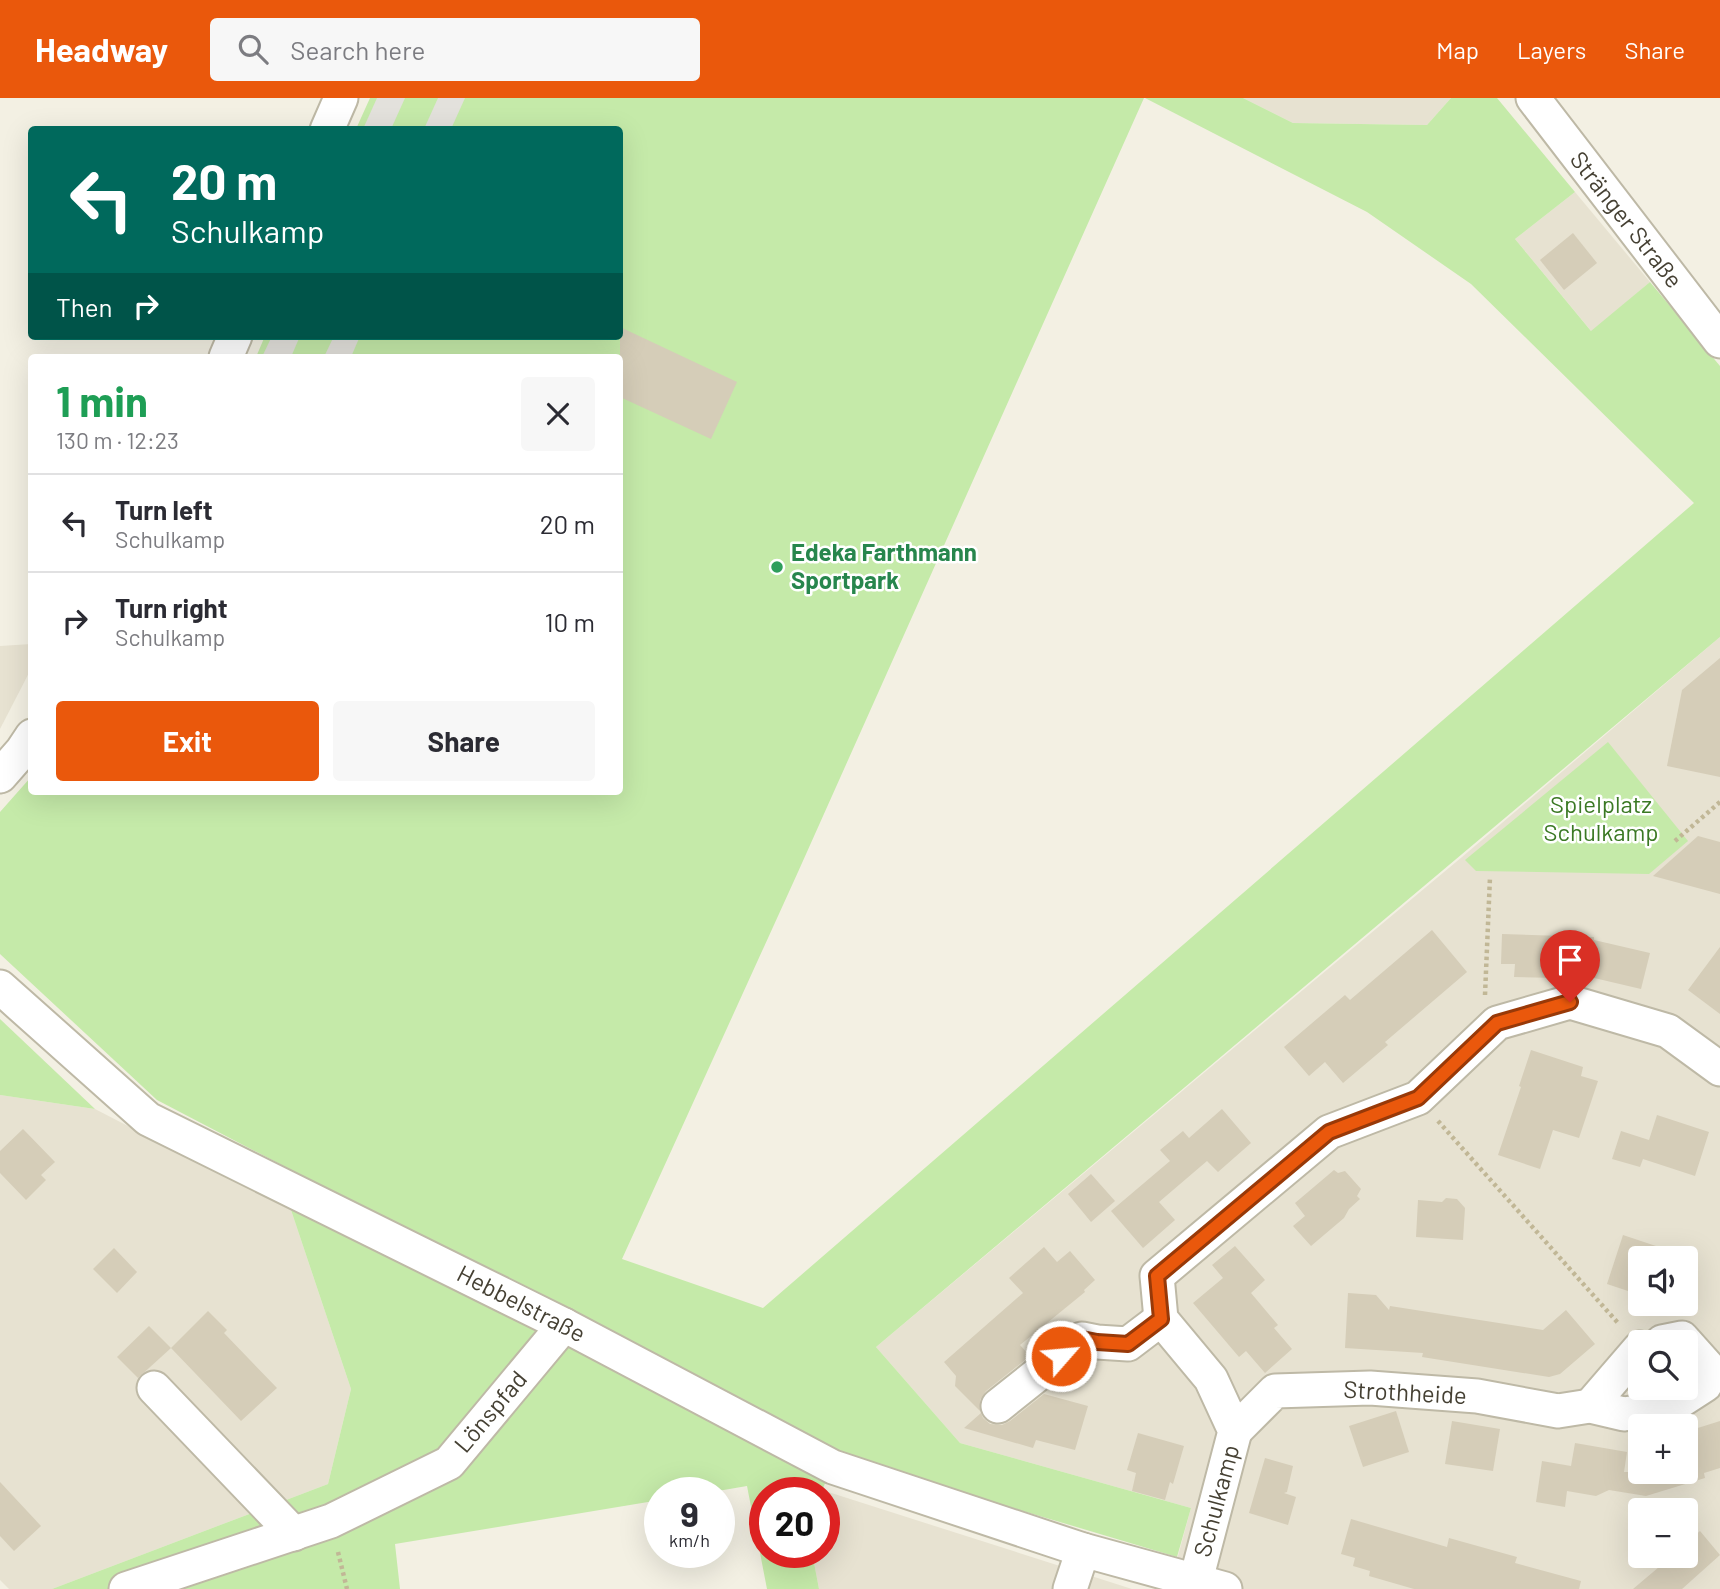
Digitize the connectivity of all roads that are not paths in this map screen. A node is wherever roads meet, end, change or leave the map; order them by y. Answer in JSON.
{"nodes":[{"id":1,"x":341,"y":98,"type":"edge"},
{"id":2,"x":1532,"y":98,"type":"edge"},
{"id":3,"x":329,"y":126,"type":"edge"},
{"id":4,"x":1720,"y":341,"type":"edge"},
{"id":5,"x":28,"y":742,"type":"edge"},
{"id":6,"x":0,"y":776,"type":"edge"},
{"id":7,"x":0,"y":986,"type":"edge"},
{"id":8,"x":1720,"y":1069,"type":"edge"},
{"id":9,"x":1161,"y":1319,"type":"junction"},
{"id":10,"x":564,"y":1325,"type":"junction"},
{"id":11,"x":1628,"y":1340,"type":"edge"},
{"id":12,"x":1698,"y":1356,"type":"edge"},
{"id":13,"x":154,"y":1388,"type":"dead end"},
{"id":14,"x":1698,"y":1390,"type":"edge"},
{"id":15,"x":1682,"y":1400,"type":"edge"},
{"id":16,"x":998,"y":1406,"type":"dead end"},
{"id":17,"x":1590,"y":1406,"type":"junction"},
{"id":18,"x":1235,"y":1431,"type":"junction"},
{"id":19,"x":294,"y":1534,"type":"junction"},
{"id":20,"x":1083,"y":1550,"type":"junction"},
{"id":21,"x":1211,"y":1585,"type":"edge"},
{"id":22,"x":127,"y":1589,"type":"edge"},
{"id":23,"x":1070,"y":1589,"type":"edge"}],
"edges":[{"from":1,"to":3,"type":"street"},
{"from":2,"to":4,"type":"street","name":"Stränger Straße"},
{"from":5,"to":6,"type":"street"},
{"from":7,"to":10,"type":"street","name":"Hebbelstraße"},
{"from":8,"to":9,"type":"street"},
{"from":9,"to":16,"type":"street"},
{"from":9,"to":18,"type":"street","name":"Schulkamp"},
{"from":10,"to":19,"type":"street","name":"Lönspfad"},
{"from":10,"to":20,"type":"street","name":"Hebbelstraße"},
{"from":11,"to":17,"type":"street"},
{"from":12,"to":14,"type":"street","name":"Strothheide"},
{"from":13,"to":19,"type":"street"},
{"from":15,"to":17,"type":"street","name":"Strothheide"},
{"from":17,"to":18,"type":"street","name":"Strothheide"},
{"from":18,"to":21,"type":"street","name":"Schulkamp"},
{"from":19,"to":22,"type":"street","name":"Lönspfad"},
{"from":20,"to":21,"type":"street","name":"Hebbelstraße"},
{"from":20,"to":23,"type":"street"}]}
